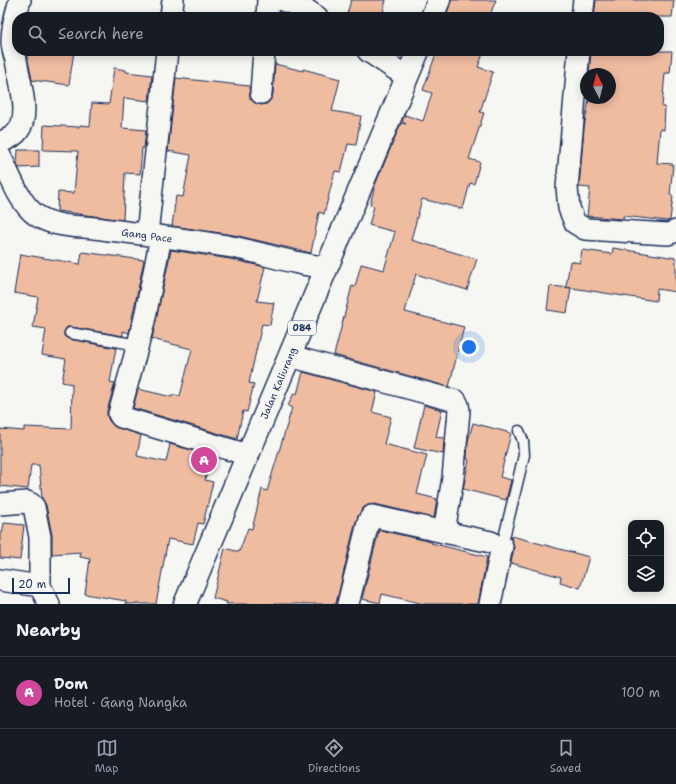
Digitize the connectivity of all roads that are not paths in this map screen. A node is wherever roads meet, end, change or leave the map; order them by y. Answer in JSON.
{"nodes":[{"id":1,"x":20,"y":0,"type":"edge"},
{"id":2,"x":172,"y":0,"type":"edge"},
{"id":3,"x":268,"y":0,"type":"edge"},
{"id":4,"x":282,"y":0,"type":"edge"},
{"id":5,"x":439,"y":0,"type":"edge"},
{"id":6,"x":584,"y":0,"type":"edge"},
{"id":7,"x":17,"y":12,"type":"edge"},
{"id":8,"x":171,"y":12,"type":"edge"},
{"id":9,"x":267,"y":12,"type":"edge"},
{"id":10,"x":310,"y":12,"type":"edge"},
{"id":11,"x":434,"y":12,"type":"edge"},
{"id":12,"x":583,"y":12,"type":"edge"},
{"id":13,"x":15,"y":56,"type":"edge"},
{"id":14,"x":167,"y":56,"type":"edge"},
{"id":15,"x":264,"y":56,"type":"edge"},
{"id":16,"x":376,"y":56,"type":"edge"},
{"id":17,"x":416,"y":56,"type":"edge"},
{"id":18,"x":579,"y":56,"type":"edge"},
{"id":19,"x":407,"y":77,"type":"junction"},
{"id":20,"x":261,"y":93,"type":"dead end"},
{"id":21,"x":0,"y":142,"type":"edge"},
{"id":22,"x":0,"y":156,"type":"edge"},
{"id":23,"x":676,"y":231,"type":"edge"},
{"id":24,"x":154,"y":236,"type":"junction"},
{"id":25,"x":327,"y":267,"type":"junction"},
{"id":26,"x":70,"y":333,"type":"dead end"},
{"id":27,"x":138,"y":345,"type":"junction"},
{"id":28,"x":290,"y":356,"type":"junction"},
{"id":29,"x":519,"y":431,"type":"dead end"},
{"id":30,"x":248,"y":455,"type":"junction"},
{"id":31,"x":0,"y":504,"type":"edge"},
{"id":32,"x":444,"y":532,"type":"junction"},
{"id":33,"x":497,"y":544,"type":"junction"},
{"id":34,"x":0,"y":580,"type":"edge"},
{"id":35,"x":44,"y":595,"type":"edge"},
{"id":36,"x":185,"y":604,"type":"edge"},
{"id":37,"x":348,"y":604,"type":"edge"},
{"id":38,"x":490,"y":604,"type":"edge"}],
"edges":[{"from":1,"to":7,"type":"street"},
{"from":2,"to":8,"type":"street"},
{"from":3,"to":9,"type":"street"},
{"from":4,"to":10,"type":"street"},
{"from":5,"to":11,"type":"main road"},
{"from":6,"to":12,"type":"street"},
{"from":13,"to":21,"type":"street"},
{"from":14,"to":24,"type":"street"},
{"from":15,"to":20,"type":"street"},
{"from":16,"to":19,"type":"street"},
{"from":17,"to":19,"type":"main road","name":"Jalan Kaliurang","number":"084"},
{"from":18,"to":23,"type":"street"},
{"from":19,"to":25,"type":"main road","name":"Jalan Kaliurang","number":"084"},
{"from":22,"to":24,"type":"street","name":"Gang Pace"},
{"from":24,"to":25,"type":"street","name":"Gang Pace"},
{"from":24,"to":27,"type":"street"},
{"from":25,"to":28,"type":"main road","name":"Jalan Kaliurang","number":"084"},
{"from":26,"to":27,"type":"lane"},
{"from":27,"to":30,"type":"street"},
{"from":28,"to":30,"type":"main road","name":"Jalan Kaliurang","number":"084"},
{"from":28,"to":32,"type":"street"},
{"from":29,"to":33,"type":"lane"},
{"from":30,"to":36,"type":"main road","name":"Jalan Kaliurang","number":"084"},
{"from":31,"to":35,"type":"street"},
{"from":32,"to":33,"type":"street"},
{"from":32,"to":37,"type":"street"},
{"from":33,"to":38,"type":"street"},
{"from":34,"to":35,"type":"street"}]}
